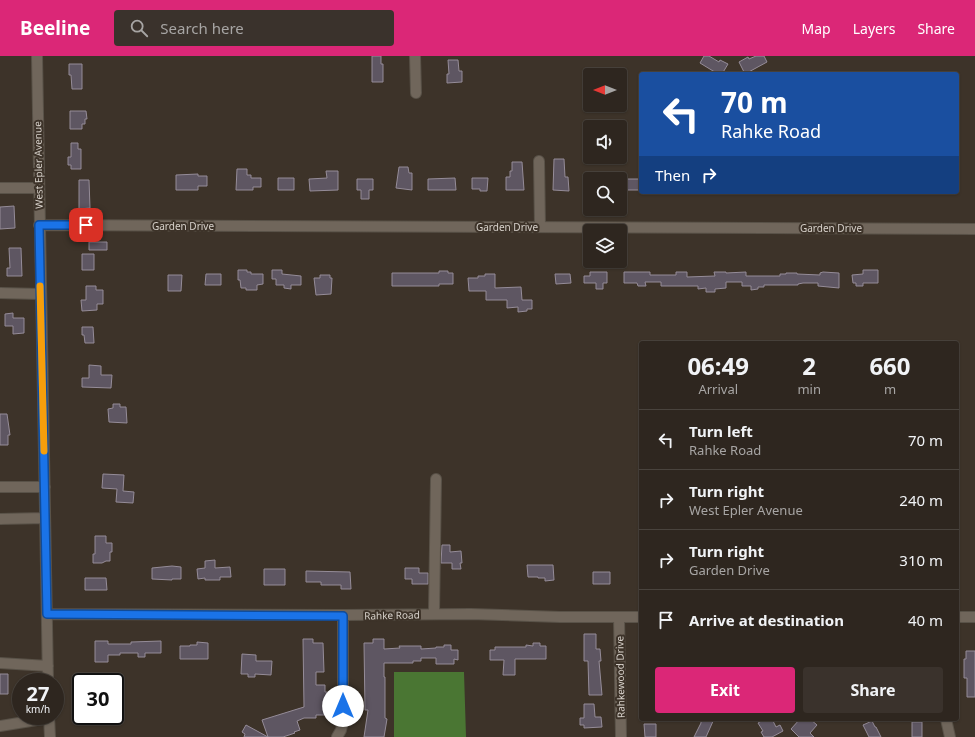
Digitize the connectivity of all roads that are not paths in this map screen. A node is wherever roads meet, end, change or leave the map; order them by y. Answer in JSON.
{"nodes":[{"id":1,"x":36,"y":56,"type":"edge"},
{"id":2,"x":415,"y":56,"type":"edge"},
{"id":3,"x":416,"y":93,"type":"dead end"},
{"id":4,"x":538,"y":161,"type":"dead end"},
{"id":5,"x":0,"y":188,"type":"edge"},
{"id":6,"x":39,"y":188,"type":"junction"},
{"id":7,"x":39,"y":225,"type":"junction"},
{"id":8,"x":540,"y":227,"type":"junction"},
{"id":9,"x":975,"y":229,"type":"edge"},
{"id":10,"x":0,"y":293,"type":"edge"},
{"id":11,"x":40,"y":294,"type":"junction"},
{"id":12,"x":436,"y":479,"type":"dead end"},
{"id":13,"x":0,"y":487,"type":"edge"},
{"id":14,"x":44,"y":487,"type":"junction"},
{"id":15,"x":45,"y":518,"type":"junction"},
{"id":16,"x":0,"y":519,"type":"edge"},
{"id":17,"x":47,"y":614,"type":"junction"},
{"id":18,"x":434,"y":614,"type":"junction"},
{"id":19,"x":343,"y":616,"type":"junction"},
{"id":20,"x":619,"y":617,"type":"junction"},
{"id":21,"x":639,"y":617,"type":"edge"},
{"id":22,"x":959,"y":617,"type":"edge"},
{"id":23,"x":975,"y":617,"type":"edge"},
{"id":24,"x":0,"y":663,"type":"edge"},
{"id":25,"x":48,"y":666,"type":"junction"},
{"id":26,"x":48,"y":673,"type":"edge"},
{"id":27,"x":946,"y":721,"type":"edge"},
{"id":28,"x":12,"y":724,"type":"edge"},
{"id":29,"x":49,"y":725,"type":"edge"},
{"id":30,"x":0,"y":726,"type":"edge"},
{"id":31,"x":50,"y":737,"type":"edge"},
{"id":32,"x":337,"y":737,"type":"edge"},
{"id":33,"x":621,"y":737,"type":"edge"},
{"id":34,"x":950,"y":737,"type":"edge"}],
"edges":[{"from":1,"to":6,"type":"street","name":"West Epler Avenue"},
{"from":2,"to":3,"type":"street"},
{"from":4,"to":8,"type":"street"},
{"from":5,"to":6,"type":"street"},
{"from":6,"to":7,"type":"street","name":"West Epler Avenue"},
{"from":7,"to":8,"type":"street","name":"Garden Drive"},
{"from":7,"to":11,"type":"street","name":"West Epler Avenue"},
{"from":8,"to":9,"type":"street","name":"Garden Drive"},
{"from":10,"to":11,"type":"street"},
{"from":11,"to":14,"type":"street","name":"West Epler Avenue"},
{"from":12,"to":18,"type":"street"},
{"from":13,"to":14,"type":"street"},
{"from":14,"to":15,"type":"street","name":"West Epler Avenue"},
{"from":15,"to":16,"type":"street"},
{"from":15,"to":17,"type":"street","name":"West Epler Avenue"},
{"from":17,"to":19,"type":"street","name":"Rahke Road"},
{"from":17,"to":25,"type":"street","name":"West Epler Avenue"},
{"from":18,"to":19,"type":"street","name":"Rahke Road"},
{"from":18,"to":20,"type":"street","name":"Rahke Road"},
{"from":19,"to":32,"type":"street"},
{"from":20,"to":21,"type":"street","name":"Rahke Road"},
{"from":20,"to":33,"type":"street","name":"Rahkewood Drive"},
{"from":22,"to":23,"type":"street"},
{"from":24,"to":25,"type":"street"},
{"from":25,"to":26,"type":"street","name":"West Epler Avenue"},
{"from":27,"to":34,"type":"street"},
{"from":28,"to":30,"type":"street"},
{"from":29,"to":31,"type":"street"}]}
